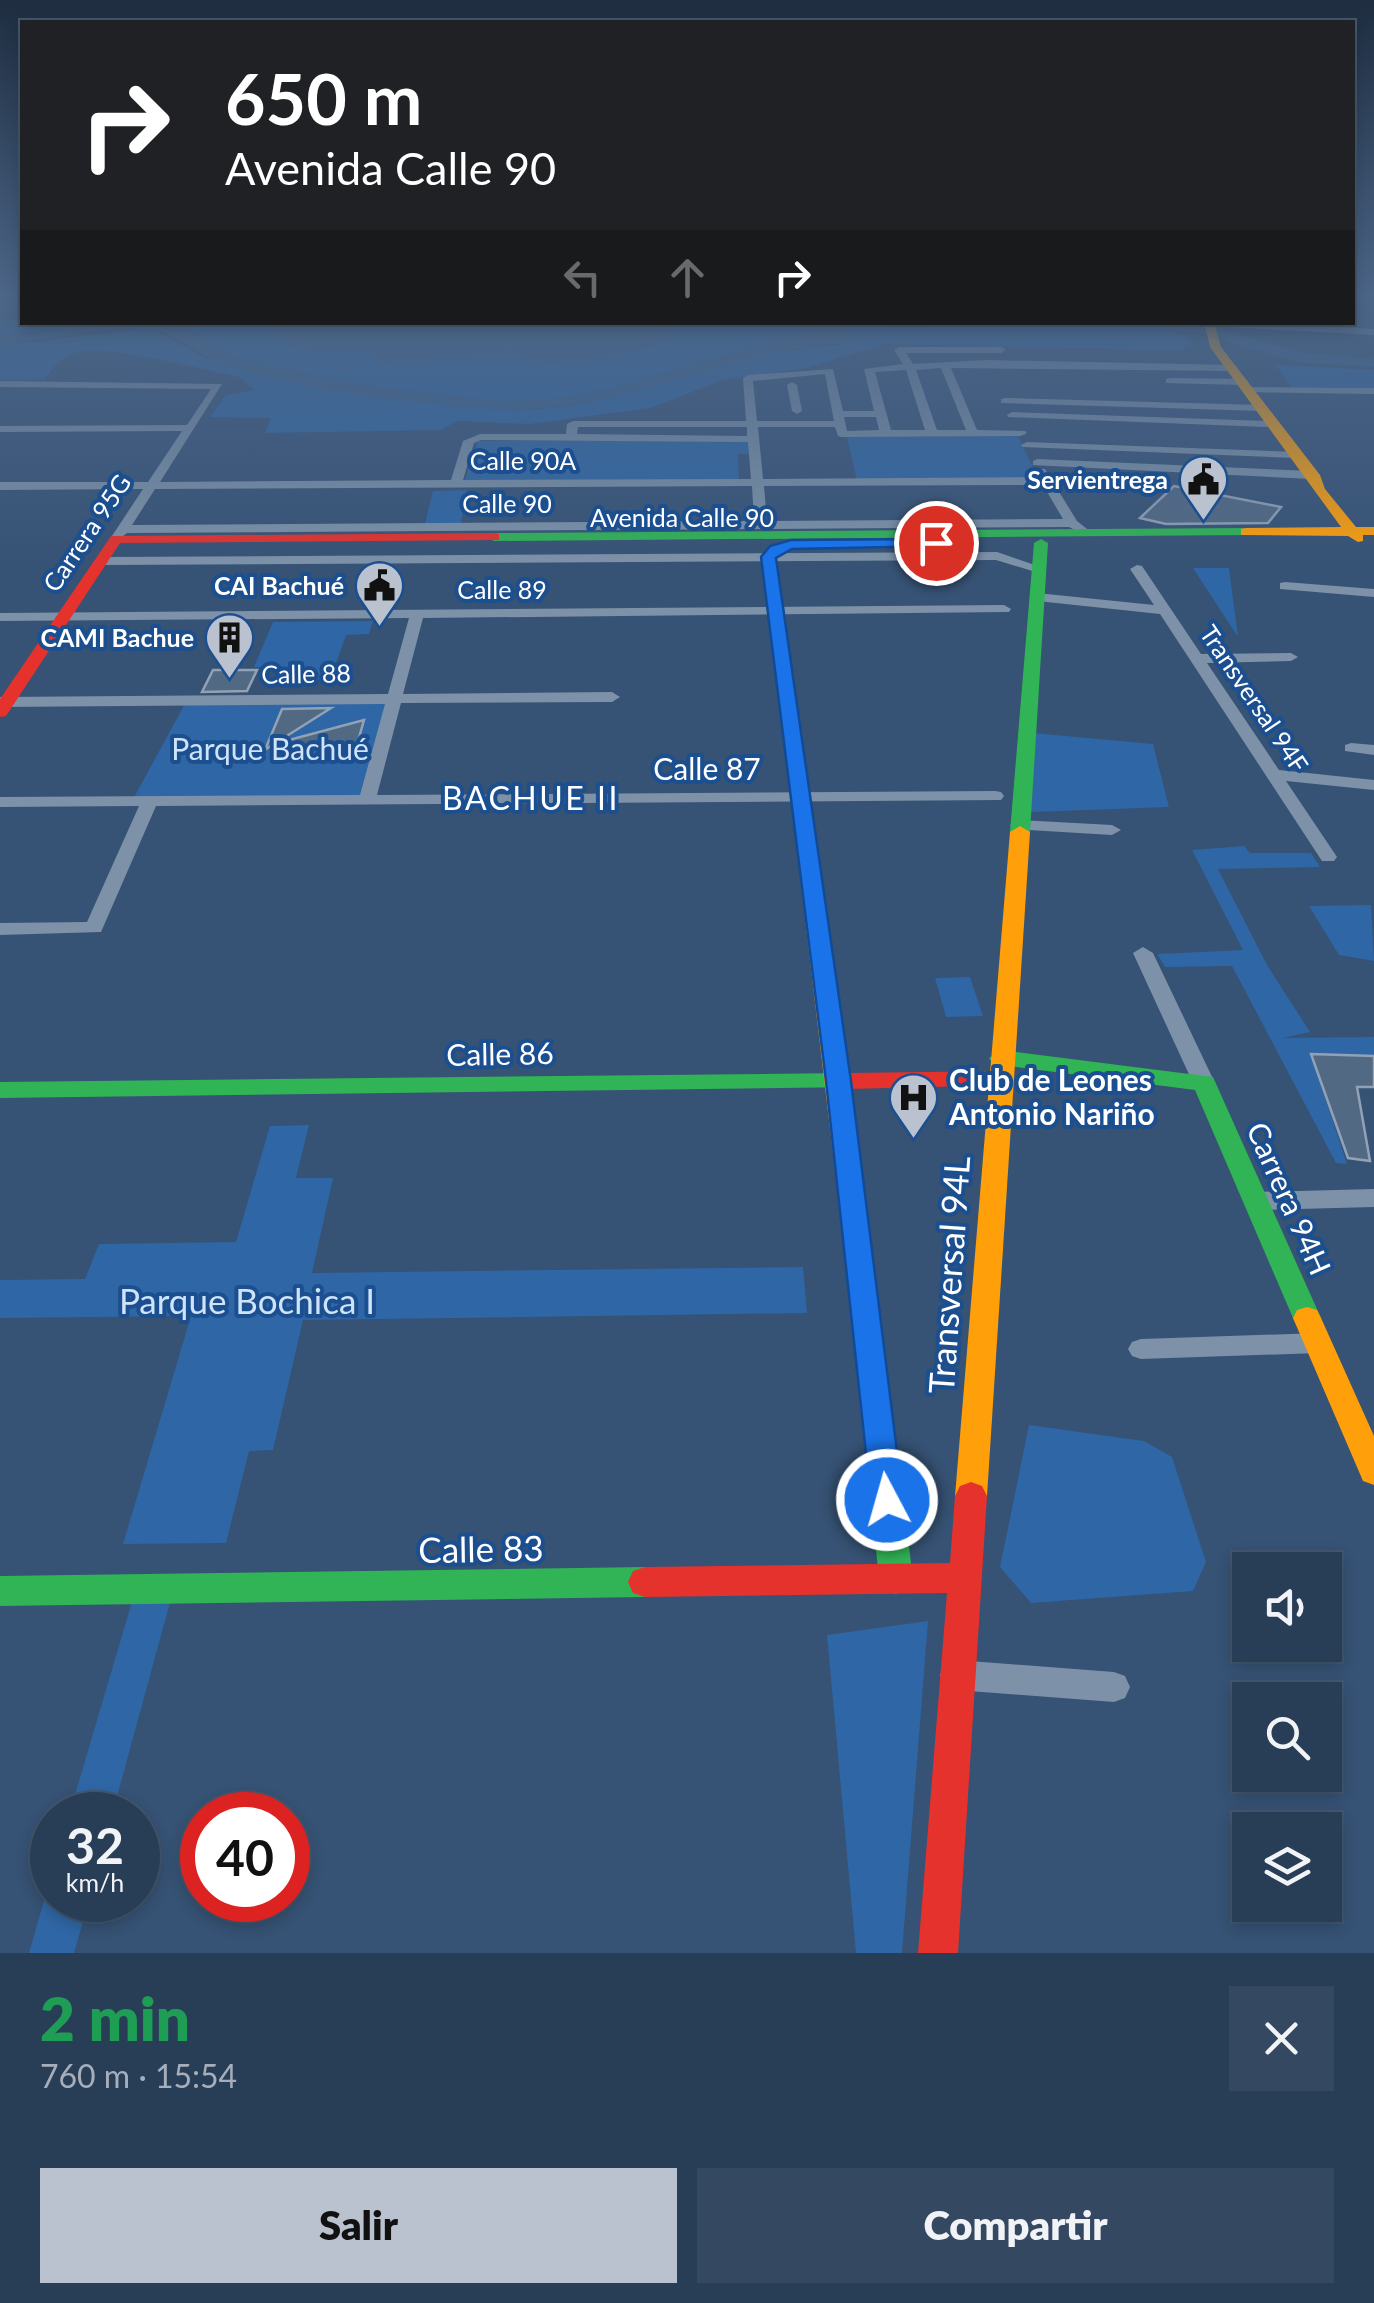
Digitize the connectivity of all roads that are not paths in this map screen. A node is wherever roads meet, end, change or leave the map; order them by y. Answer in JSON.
{"nodes":[{"id":1,"x":215,"y":386,"type":"edge"},
{"id":2,"x":748,"y":386,"type":"edge"},
{"id":3,"x":792,"y":386,"type":"edge"},
{"id":4,"x":832,"y":386,"type":"edge"},
{"id":5,"x":874,"y":386,"type":"edge"},
{"id":6,"x":916,"y":386,"type":"edge"},
{"id":7,"x":953,"y":386,"type":"edge"},
{"id":8,"x":1178,"y":386,"type":"edge"},
{"id":9,"x":1198,"y":386,"type":"edge"},
{"id":10,"x":1245,"y":386,"type":"edge"},
{"id":11,"x":1374,"y":390,"type":"edge"},
{"id":12,"x":1251,"y":395,"type":"junction"},
{"id":13,"x":797,"y":411,"type":"junction"},
{"id":14,"x":881,"y":414,"type":"junction"},
{"id":15,"x":1012,"y":416,"type":"junction"},
{"id":16,"x":1058,"y":417,"type":"junction"},
{"id":17,"x":751,"y":418,"type":"junction"},
{"id":18,"x":1097,"y":418,"type":"junction"},
{"id":19,"x":1141,"y":420,"type":"junction"},
{"id":20,"x":839,"y":421,"type":"junction"},
{"id":21,"x":1182,"y":421,"type":"junction"},
{"id":22,"x":660,"y":424,"type":"junction"},
{"id":23,"x":189,"y":428,"type":"junction"},
{"id":24,"x":0,"y":429,"type":"edge"},
{"id":25,"x":973,"y":433,"type":"junction"},
{"id":26,"x":886,"y":434,"type":"junction"},
{"id":27,"x":932,"y":434,"type":"junction"},
{"id":28,"x":570,"y":438,"type":"junction"},
{"id":29,"x":753,"y":439,"type":"junction"},
{"id":30,"x":1024,"y":439,"type":"junction"},
{"id":31,"x":1071,"y":446,"type":"junction"},
{"id":32,"x":1116,"y":448,"type":"junction"},
{"id":33,"x":1158,"y":450,"type":"junction"},
{"id":34,"x":1203,"y":452,"type":"junction"},
{"id":35,"x":1297,"y":455,"type":"junction"},
{"id":36,"x":1036,"y":463,"type":"junction"},
{"id":37,"x":1313,"y":476,"type":"junction"},
{"id":38,"x":1046,"y":482,"type":"junction"},
{"id":39,"x":757,"y":483,"type":"junction"},
{"id":40,"x":456,"y":484,"type":"junction"},
{"id":41,"x":152,"y":485,"type":"junction"},
{"id":42,"x":0,"y":486,"type":"edge"},
{"id":43,"x":1061,"y":532,"type":"junction"},
{"id":44,"x":1359,"y":532,"type":"edge"},
{"id":45,"x":744,"y":535,"type":"junction"},
{"id":46,"x":792,"y":540,"type":"junction"},
{"id":47,"x":112,"y":544,"type":"junction"},
{"id":48,"x":769,"y":557,"type":"junction"},
{"id":49,"x":1039,"y":569,"type":"junction"},
{"id":50,"x":1137,"y":569,"type":"dead end"},
{"id":51,"x":1285,"y":586,"type":"dead end"},
{"id":52,"x":1374,"y":593,"type":"edge"},
{"id":53,"x":1037,"y":597,"type":"junction"},
{"id":54,"x":1004,"y":609,"type":"dead end"},
{"id":55,"x":1165,"y":610,"type":"junction"},
{"id":56,"x":776,"y":611,"type":"junction"},
{"id":57,"x":417,"y":614,"type":"junction"},
{"id":58,"x":0,"y":616,"type":"edge"},
{"id":59,"x":64,"y":616,"type":"junction"},
{"id":60,"x":1292,"y":657,"type":"dead end"},
{"id":61,"x":1197,"y":659,"type":"junction"},
{"id":62,"x":612,"y":697,"type":"dead end"},
{"id":63,"x":395,"y":698,"type":"junction"},
{"id":64,"x":2,"y":705,"type":"edge"},
{"id":65,"x":1352,"y":748,"type":"dead end"},
{"id":66,"x":1374,"y":750,"type":"edge"},
{"id":67,"x":1274,"y":775,"type":"junction"},
{"id":68,"x":1374,"y":785,"type":"edge"},
{"id":69,"x":995,"y":796,"type":"dead end"},
{"id":70,"x":801,"y":797,"type":"junction"},
{"id":71,"x":150,"y":801,"type":"junction"},
{"id":72,"x":368,"y":801,"type":"junction"},
{"id":73,"x":0,"y":802,"type":"edge"},
{"id":74,"x":1019,"y":824,"type":"junction"},
{"id":75,"x":1112,"y":830,"type":"dead end"},
{"id":76,"x":1328,"y":857,"type":"dead end"},
{"id":77,"x":0,"y":929,"type":"edge"},
{"id":78,"x":1143,"y":953,"type":"dead end"},
{"id":79,"x":1000,"y":1069,"type":"junction"},
{"id":80,"x":839,"y":1081,"type":"junction"},
{"id":81,"x":1204,"y":1083,"type":"junction"},
{"id":82,"x":0,"y":1090,"type":"edge"},
{"id":83,"x":1374,"y":1198,"type":"edge"},
{"id":84,"x":1256,"y":1200,"type":"junction"},
{"id":85,"x":1318,"y":1343,"type":"junction"},
{"id":86,"x":1140,"y":1350,"type":"dead end"},
{"id":87,"x":1374,"y":1471,"type":"edge"},
{"id":88,"x":963,"y":1578,"type":"junction"},
{"id":89,"x":896,"y":1579,"type":"junction"},
{"id":90,"x":0,"y":1591,"type":"edge"},
{"id":91,"x":956,"y":1675,"type":"junction"},
{"id":92,"x":1114,"y":1687,"type":"dead end"},
{"id":93,"x":938,"y":1953,"type":"edge"}],
"edges":[{"from":1,"to":23,"type":"street","name":"Carrera 95G"},
{"from":2,"to":17,"type":"street"},
{"from":3,"to":13,"type":"street"},
{"from":4,"to":20,"type":"street"},
{"from":5,"to":14,"type":"street"},
{"from":6,"to":27,"type":"street"},
{"from":7,"to":25,"type":"street"},
{"from":8,"to":12,"type":"street"},
{"from":9,"to":12,"type":"street"},
{"from":10,"to":12,"type":"main road"},
{"from":11,"to":12,"type":"street"},
{"from":12,"to":15,"type":"street"},
{"from":12,"to":21,"type":"street"},
{"from":12,"to":35,"type":"main road"},
{"from":13,"to":17,"type":"street"},
{"from":13,"to":20,"type":"street"},
{"from":14,"to":20,"type":"street"},
{"from":14,"to":26,"type":"street"},
{"from":15,"to":16,"type":"street"},
{"from":15,"to":30,"type":"street"},
{"from":16,"to":18,"type":"street"},
{"from":16,"to":31,"type":"street"},
{"from":17,"to":20,"type":"street"},
{"from":17,"to":22,"type":"street"},
{"from":17,"to":22,"type":"street"},
{"from":17,"to":29,"type":"street"},
{"from":18,"to":19,"type":"street"},
{"from":18,"to":32,"type":"street"},
{"from":19,"to":21,"type":"street"},
{"from":19,"to":33,"type":"street"},
{"from":20,"to":26,"type":"street"},
{"from":21,"to":34,"type":"street"},
{"from":22,"to":28,"type":"street"},
{"from":23,"to":24,"type":"street"},
{"from":23,"to":41,"type":"street","name":"Carrera 95G"},
{"from":25,"to":27,"type":"street"},
{"from":25,"to":30,"type":"street"},
{"from":26,"to":27,"type":"street"},
{"from":28,"to":29,"type":"street"},
{"from":28,"to":40,"type":"street"},
{"from":29,"to":39,"type":"street"},
{"from":30,"to":31,"type":"street"},
{"from":30,"to":36,"type":"street"},
{"from":31,"to":32,"type":"street"},
{"from":32,"to":33,"type":"street"},
{"from":33,"to":34,"type":"street"},
{"from":34,"to":35,"type":"street"},
{"from":35,"to":37,"type":"main road"},
{"from":36,"to":37,"type":"street"},
{"from":36,"to":38,"type":"street"},
{"from":37,"to":44,"type":"main road"},
{"from":37,"to":44,"type":"main road"},
{"from":38,"to":39,"type":"street","name":"Calle 90A"},
{"from":38,"to":43,"type":"street"},
{"from":39,"to":40,"type":"street","name":"Calle 90A"},
{"from":39,"to":45,"type":"street"},
{"from":40,"to":41,"type":"street","name":"Calle 90A"},
{"from":41,"to":42,"type":"street","name":"Calle 90A"},
{"from":41,"to":47,"type":"street","name":"Carrera 95G"},
{"from":43,"to":44,"type":"main road","name":"Avenida Calle 90"},
{"from":43,"to":44,"type":"main road","name":"Avenida Calle 90"},
{"from":43,"to":45,"type":"street","name":"Calle 90"},
{"from":43,"to":46,"type":"main road","name":"Avenida Calle 90"},
{"from":43,"to":49,"type":"main road","name":"Transversal 94L"},
{"from":45,"to":46,"type":"main road","name":"Avenida Calle 90"},
{"from":45,"to":46,"type":"street"},
{"from":45,"to":47,"type":"main road","name":"Avenida Calle 90"},
{"from":45,"to":47,"type":"street","name":"Calle 90"},
{"from":45,"to":48,"type":"main road"},
{"from":46,"to":48,"type":"main road"},
{"from":47,"to":48,"type":"street","name":"Calle 90"},
{"from":47,"to":59,"type":"main road","name":"Carrera 95G"},
{"from":48,"to":49,"type":"street","name":"Calle 90"},
{"from":48,"to":56,"type":"main road"},
{"from":49,"to":53,"type":"main road","name":"Transversal 94L"},
{"from":50,"to":55,"type":"street","name":"Transversal 94F"},
{"from":51,"to":52,"type":"street"},
{"from":53,"to":55,"type":"street"},
{"from":53,"to":74,"type":"main road","name":"Transversal 94L"},
{"from":54,"to":56,"type":"street","name":"Calle 89"},
{"from":55,"to":61,"type":"street","name":"Transversal 94F"},
{"from":56,"to":57,"type":"street","name":"Calle 89"},
{"from":56,"to":70,"type":"main road"},
{"from":57,"to":59,"type":"street","name":"Calle 89"},
{"from":57,"to":63,"type":"street"},
{"from":58,"to":59,"type":"street","name":"Calle 89"},
{"from":59,"to":64,"type":"main road","name":"Carrera 95G"},
{"from":60,"to":61,"type":"street"},
{"from":61,"to":67,"type":"street","name":"Transversal 94F"},
{"from":62,"to":63,"type":"street","name":"Calle 88"},
{"from":63,"to":64,"type":"street","name":"Calle 88"},
{"from":63,"to":72,"type":"street"},
{"from":65,"to":66,"type":"street"},
{"from":67,"to":68,"type":"street"},
{"from":67,"to":76,"type":"street","name":"Transversal 94F"},
{"from":69,"to":70,"type":"street","name":"Calle 87"},
{"from":70,"to":72,"type":"street","name":"Calle 87"},
{"from":70,"to":80,"type":"main road"},
{"from":71,"to":72,"type":"street","name":"Calle 87"},
{"from":71,"to":73,"type":"street","name":"Calle 87"},
{"from":71,"to":77,"type":"street"},
{"from":74,"to":75,"type":"street"},
{"from":74,"to":79,"type":"main road","name":"Transversal 94L"},
{"from":78,"to":81,"type":"street","name":"Carrera 94H"},
{"from":79,"to":80,"type":"main road","name":"Calle 86"},
{"from":79,"to":81,"type":"main road","name":"Calle 86"},
{"from":79,"to":88,"type":"main road","name":"Transversal 94L"},
{"from":80,"to":82,"type":"main road","name":"Calle 86"},
{"from":80,"to":89,"type":"main road"},
{"from":81,"to":84,"type":"main road","name":"Carrera 94H"},
{"from":83,"to":84,"type":"street"},
{"from":84,"to":85,"type":"main road","name":"Carrera 94H"},
{"from":85,"to":86,"type":"street"},
{"from":85,"to":87,"type":"main road","name":"Carrera 94H"},
{"from":88,"to":89,"type":"main road","name":"Calle 83"},
{"from":88,"to":91,"type":"main road","name":"Transversal 94L"},
{"from":89,"to":90,"type":"main road","name":"Calle 83"},
{"from":91,"to":92,"type":"street"},
{"from":91,"to":93,"type":"main road","name":"Transversal 94L"}]}
